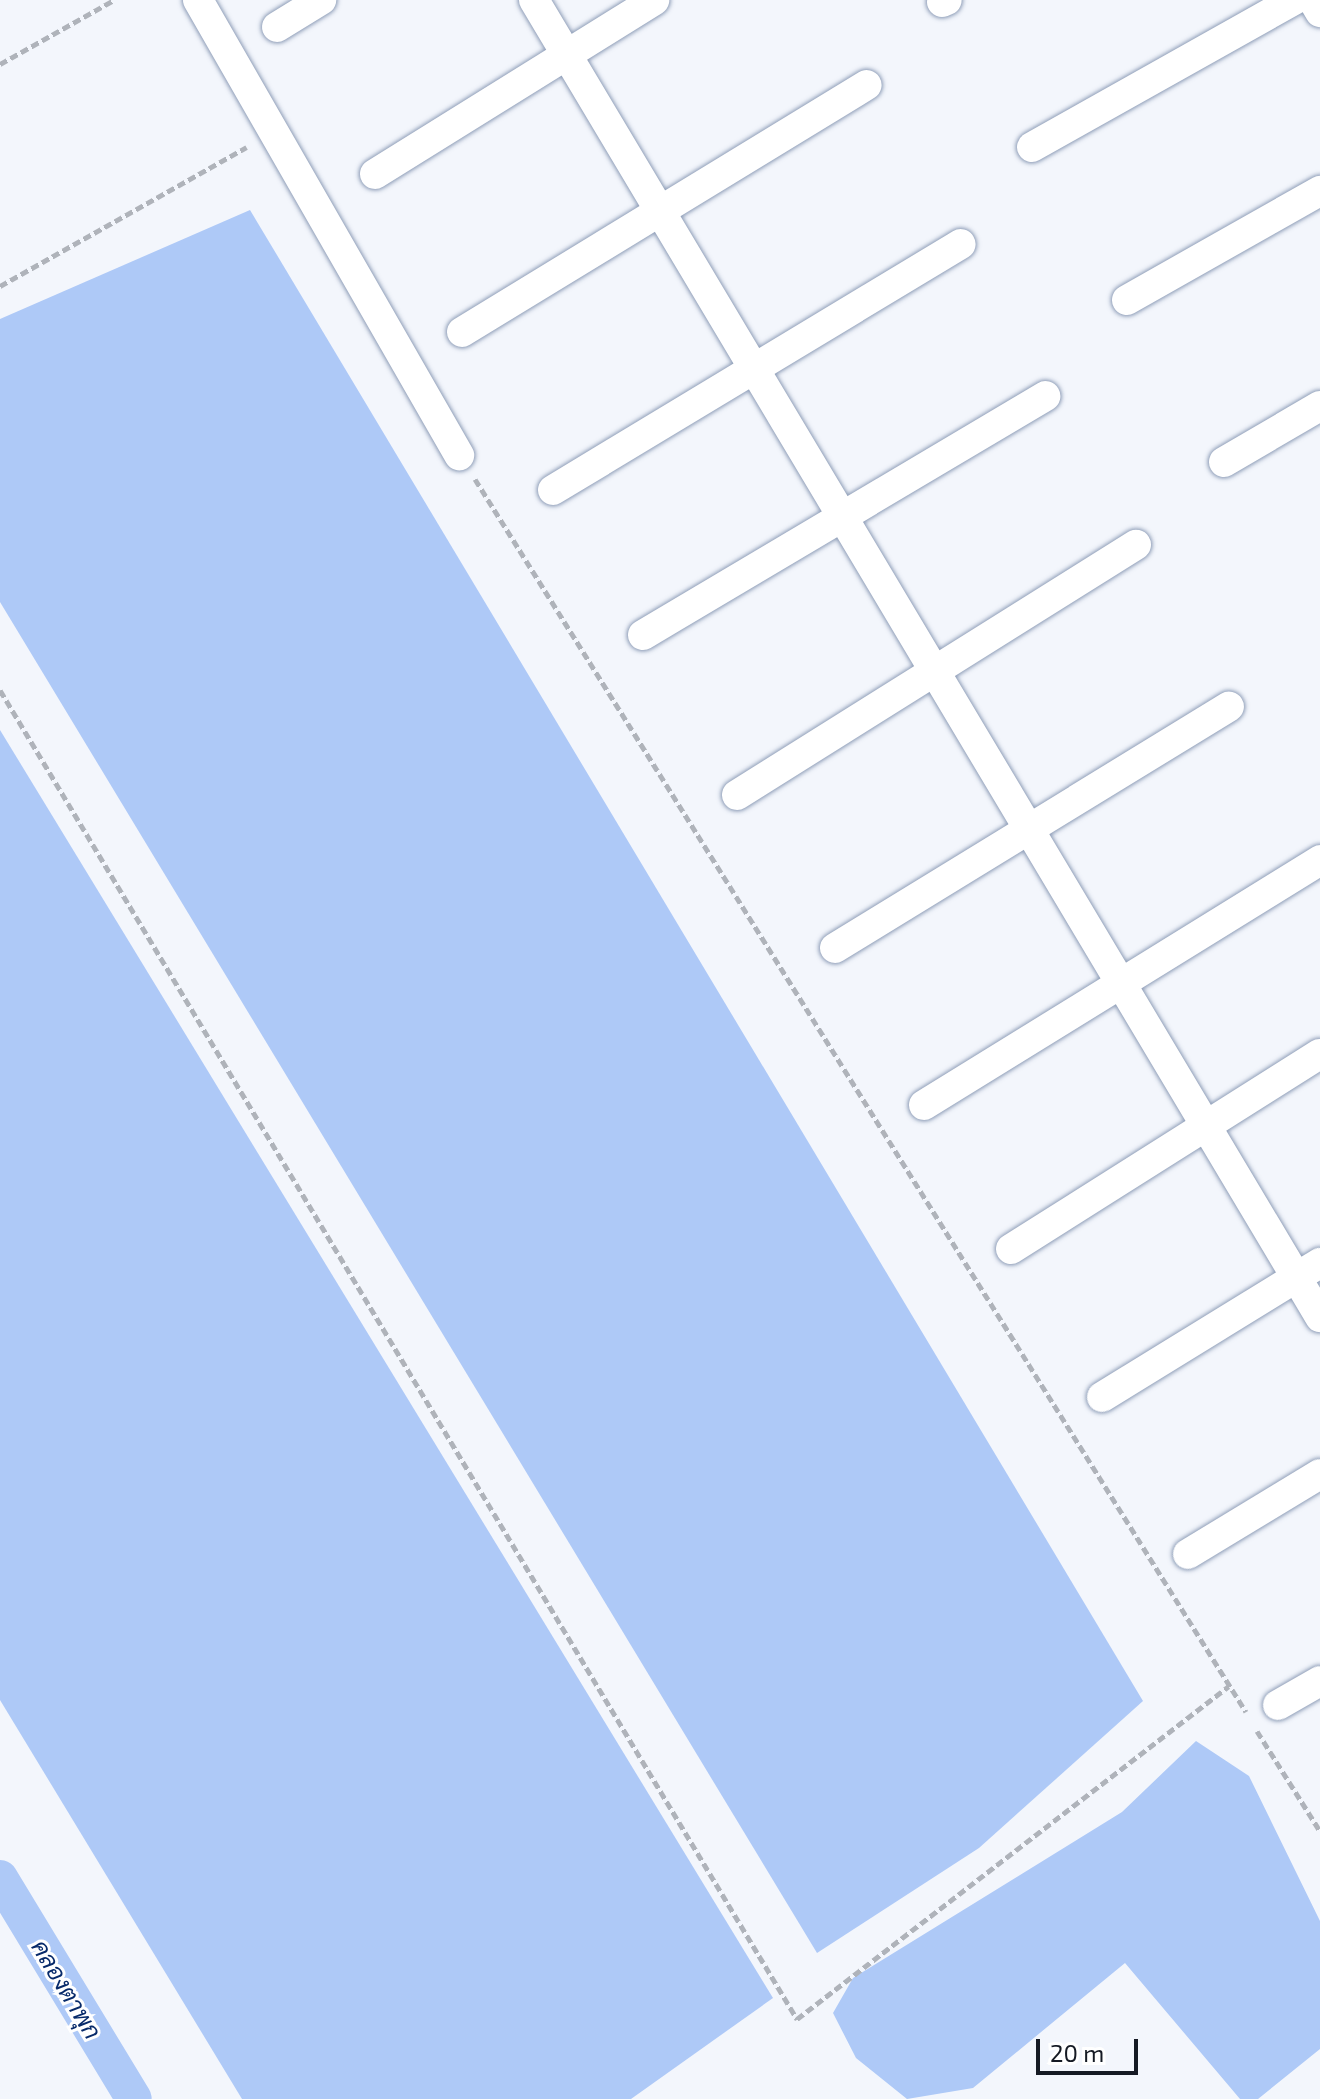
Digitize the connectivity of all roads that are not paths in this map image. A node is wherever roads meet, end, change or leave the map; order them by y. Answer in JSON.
{"nodes":[{"id":1,"x":198,"y":0,"type":"edge"},
{"id":2,"x":321,"y":0,"type":"edge"},
{"id":3,"x":534,"y":0,"type":"edge"},
{"id":4,"x":654,"y":0,"type":"edge"},
{"id":5,"x":1294,"y":0,"type":"edge"},
{"id":6,"x":1313,"y":0,"type":"edge"},
{"id":7,"x":1320,"y":12,"type":"edge"},
{"id":8,"x":277,"y":27,"type":"dead end"},
{"id":9,"x":567,"y":55,"type":"junction"},
{"id":10,"x":867,"y":85,"type":"dead end"},
{"id":11,"x":1032,"y":147,"type":"dead end"},
{"id":12,"x":375,"y":174,"type":"dead end"},
{"id":13,"x":1320,"y":191,"type":"edge"},
{"id":14,"x":660,"y":211,"type":"junction"},
{"id":15,"x":961,"y":244,"type":"dead end"},
{"id":16,"x":1127,"y":300,"type":"dead end"},
{"id":17,"x":462,"y":332,"type":"dead end"},
{"id":18,"x":755,"y":369,"type":"junction"},
{"id":19,"x":1045,"y":396,"type":"dead end"},
{"id":20,"x":1320,"y":406,"type":"edge"},
{"id":21,"x":459,"y":455,"type":"road end"},
{"id":22,"x":1224,"y":462,"type":"dead end"},
{"id":23,"x":553,"y":490,"type":"dead end"},
{"id":24,"x":843,"y":517,"type":"junction"},
{"id":25,"x":1136,"y":545,"type":"dead end"},
{"id":26,"x":643,"y":635,"type":"dead end"},
{"id":27,"x":935,"y":671,"type":"junction"},
{"id":28,"x":1229,"y":707,"type":"dead end"},
{"id":29,"x":737,"y":795,"type":"dead end"},
{"id":30,"x":1029,"y":830,"type":"junction"},
{"id":31,"x":1320,"y":860,"type":"edge"},
{"id":32,"x":835,"y":948,"type":"dead end"},
{"id":33,"x":1121,"y":983,"type":"junction"},
{"id":34,"x":1320,"y":1054,"type":"edge"},
{"id":35,"x":924,"y":1105,"type":"dead end"},
{"id":36,"x":1206,"y":1126,"type":"junction"},
{"id":37,"x":1011,"y":1249,"type":"dead end"},
{"id":38,"x":1308,"y":1270,"type":"edge"},
{"id":39,"x":1320,"y":1317,"type":"edge"},
{"id":40,"x":1102,"y":1397,"type":"dead end"},
{"id":41,"x":1320,"y":1474,"type":"edge"},
{"id":42,"x":1188,"y":1554,"type":"dead end"},
{"id":43,"x":1320,"y":1681,"type":"edge"},
{"id":44,"x":1278,"y":1705,"type":"dead end"}],
"edges":[{"from":1,"to":21,"type":"street"},
{"from":2,"to":8,"type":"street"},
{"from":3,"to":9,"type":"street"},
{"from":4,"to":9,"type":"street"},
{"from":5,"to":11,"type":"street"},
{"from":6,"to":7,"type":"street"},
{"from":9,"to":12,"type":"street"},
{"from":9,"to":14,"type":"street"},
{"from":10,"to":14,"type":"street"},
{"from":13,"to":16,"type":"street"},
{"from":14,"to":17,"type":"street"},
{"from":14,"to":18,"type":"street"},
{"from":15,"to":18,"type":"street"},
{"from":18,"to":23,"type":"street"},
{"from":18,"to":24,"type":"street"},
{"from":19,"to":24,"type":"street"},
{"from":20,"to":22,"type":"street"},
{"from":24,"to":26,"type":"street"},
{"from":24,"to":27,"type":"street"},
{"from":25,"to":27,"type":"street"},
{"from":27,"to":29,"type":"street"},
{"from":27,"to":30,"type":"street"},
{"from":28,"to":30,"type":"street"},
{"from":30,"to":32,"type":"street"},
{"from":30,"to":33,"type":"street"},
{"from":31,"to":33,"type":"street"},
{"from":33,"to":35,"type":"street"},
{"from":33,"to":36,"type":"street"},
{"from":34,"to":36,"type":"street"},
{"from":36,"to":37,"type":"street"},
{"from":36,"to":38,"type":"street"},
{"from":38,"to":39,"type":"street"},
{"from":38,"to":40,"type":"street"},
{"from":41,"to":42,"type":"street"},
{"from":43,"to":44,"type":"street"}]}
